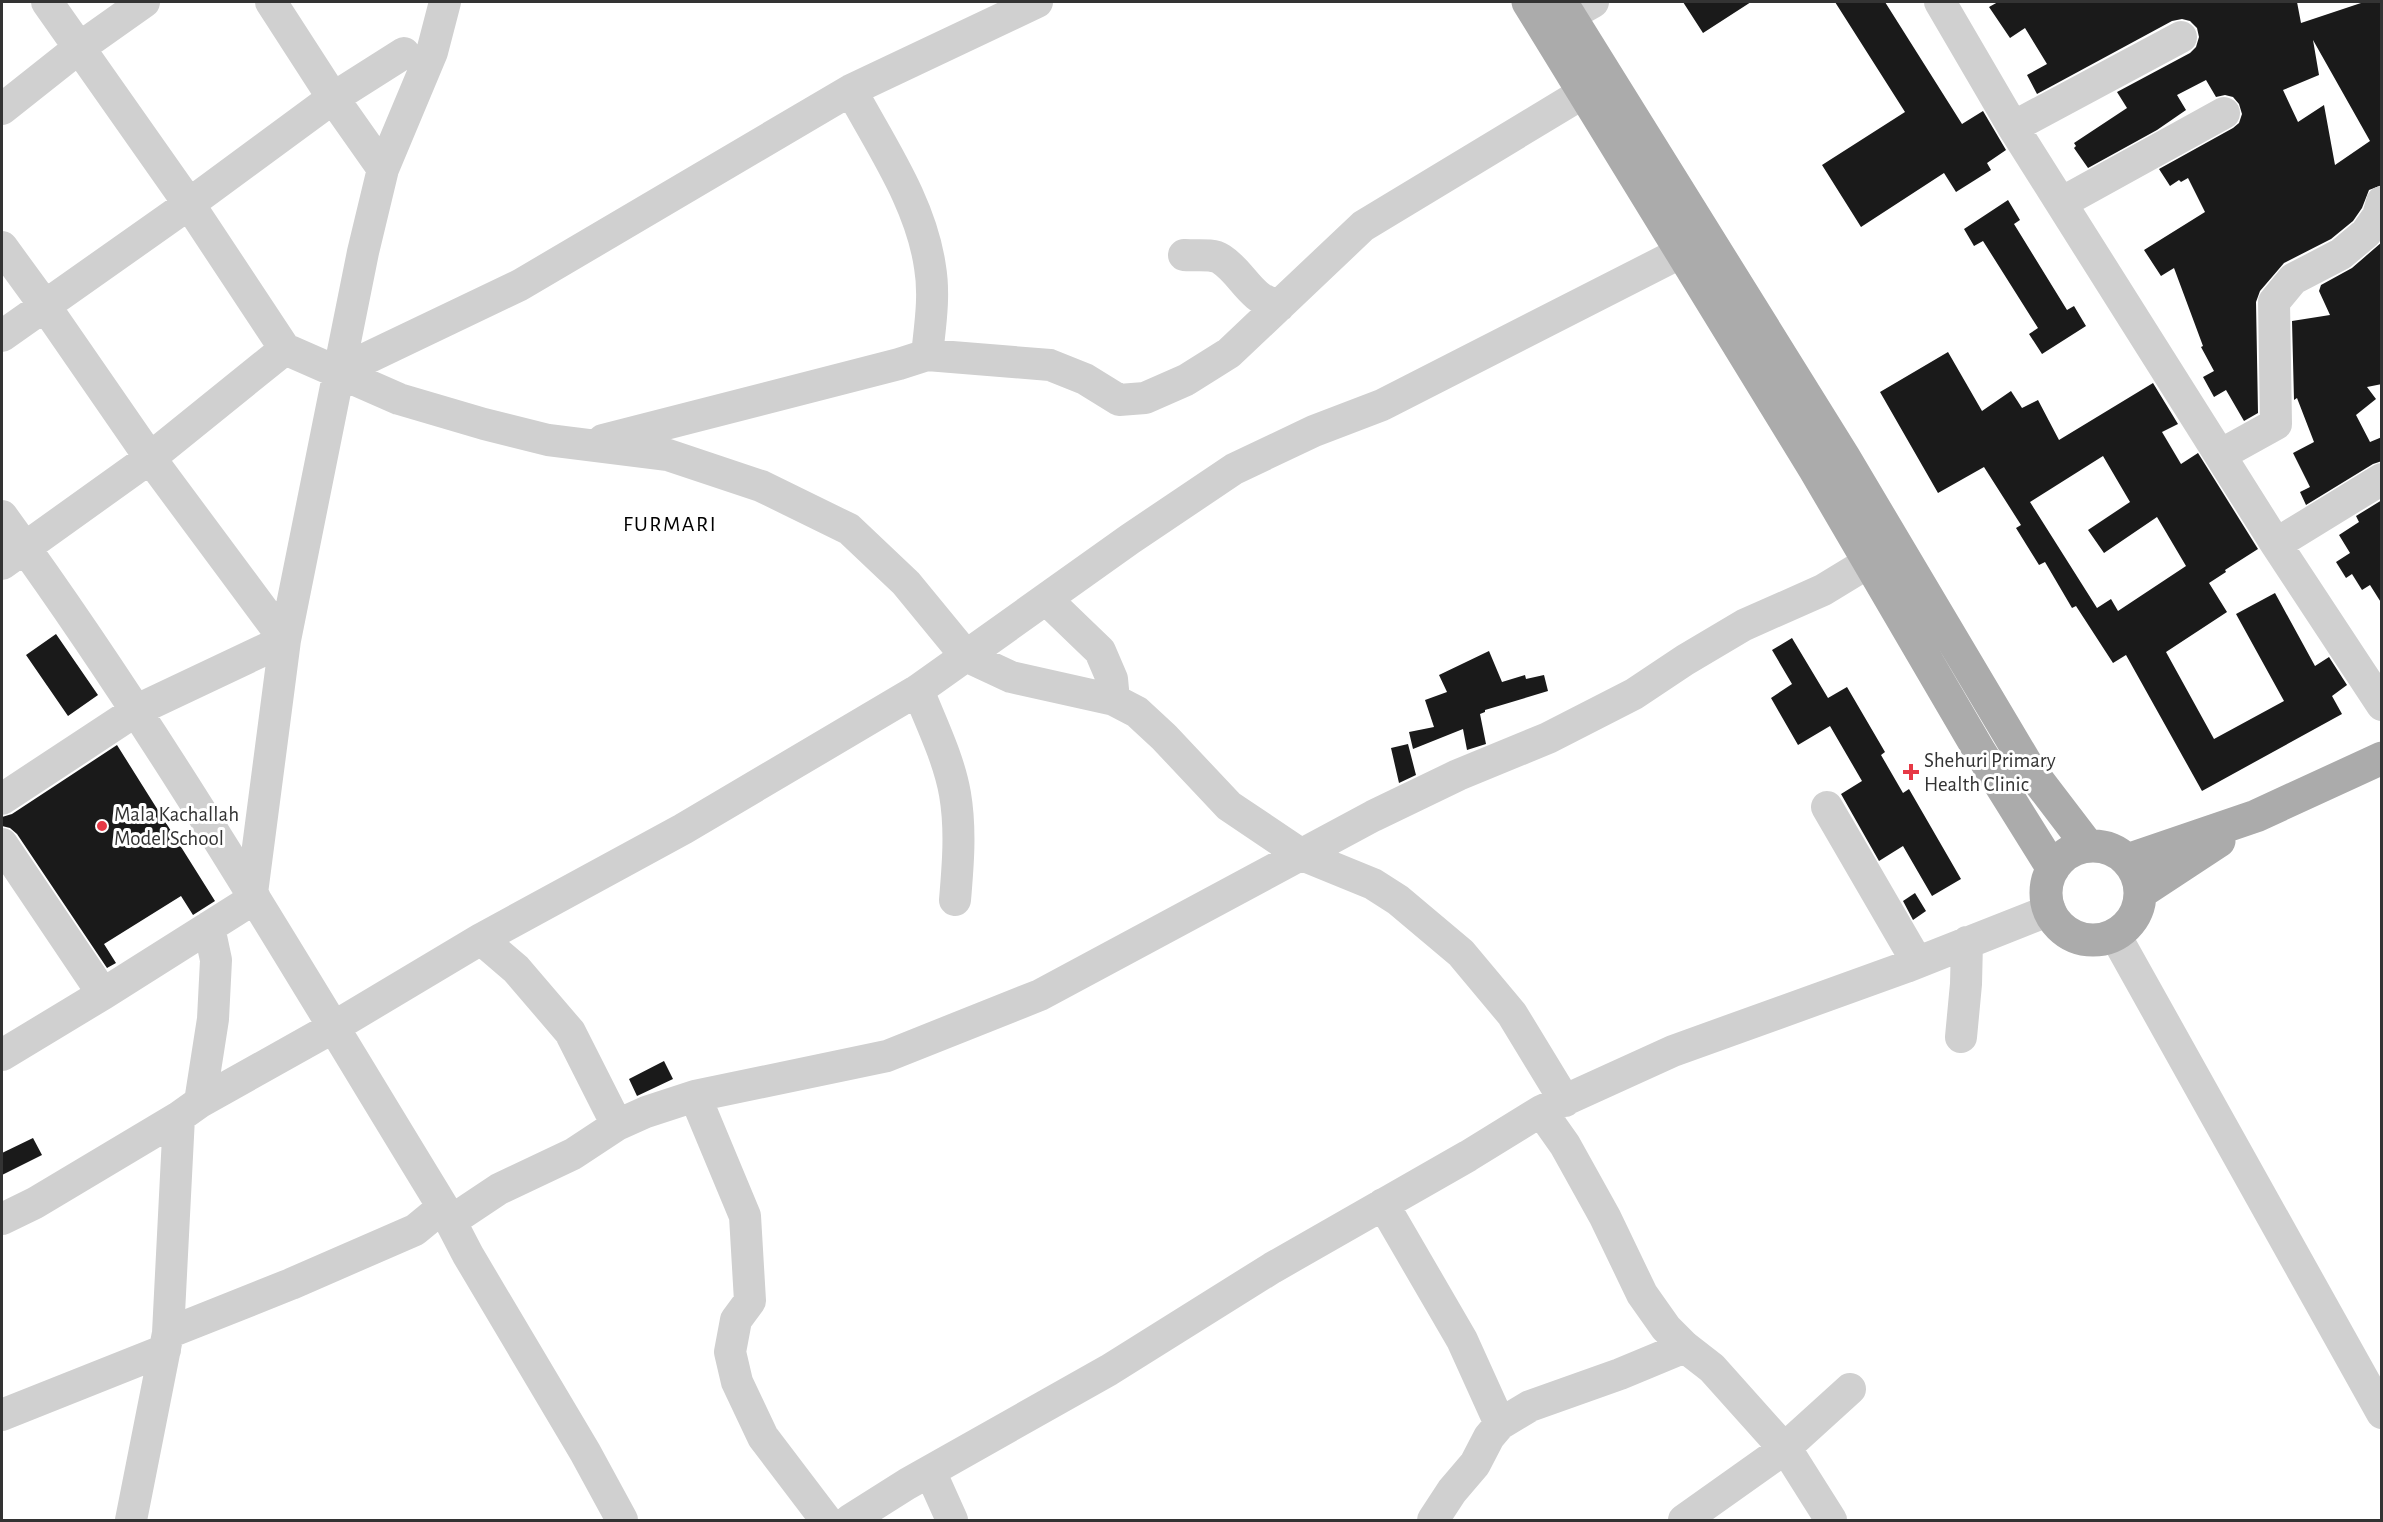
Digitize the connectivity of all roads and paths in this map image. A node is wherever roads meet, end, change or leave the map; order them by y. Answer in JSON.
{"nodes":[{"id":1,"x":47,"y":2,"type":"edge"},
{"id":2,"x":144,"y":2,"type":"edge"},
{"id":3,"x":271,"y":2,"type":"edge"},
{"id":4,"x":445,"y":2,"type":"edge"},
{"id":5,"x":1037,"y":2,"type":"edge"},
{"id":6,"x":1527,"y":2,"type":"edge"},
{"id":7,"x":1948,"y":5,"type":"edge"},
{"id":8,"x":1567,"y":12,"type":"edge"},
{"id":9,"x":2181,"y":37,"type":"dead end"},
{"id":10,"x":79,"y":48,"type":"junction"},
{"id":11,"x":404,"y":53,"type":"dead end"},
{"id":12,"x":851,"y":90,"type":"junction"},
{"id":13,"x":1584,"y":93,"type":"junction"},
{"id":14,"x":333,"y":98,"type":"junction"},
{"id":15,"x":2,"y":109,"type":"edge"},
{"id":16,"x":2224,"y":113,"type":"dead end"},
{"id":17,"x":2013,"y":127,"type":"junction"},
{"id":18,"x":383,"y":169,"type":"junction"},
{"id":19,"x":2382,"y":202,"type":"edge"},
{"id":20,"x":2061,"y":203,"type":"junction"},
{"id":21,"x":189,"y":204,"type":"junction"},
{"id":22,"x":2,"y":247,"type":"edge"},
{"id":23,"x":1680,"y":253,"type":"junction"},
{"id":24,"x":1184,"y":255,"type":"dead end"},
{"id":25,"x":45,"y":306,"type":"junction"},
{"id":26,"x":1279,"y":306,"type":"junction"},
{"id":27,"x":2,"y":336,"type":"edge"},
{"id":28,"x":285,"y":350,"type":"junction"},
{"id":29,"x":927,"y":355,"type":"junction"},
{"id":30,"x":338,"y":372,"type":"junction"},
{"id":31,"x":588,"y":443,"type":"junction"},
{"id":32,"x":2220,"y":455,"type":"junction"},
{"id":33,"x":150,"y":458,"type":"junction"},
{"id":34,"x":2382,"y":479,"type":"edge"},
{"id":35,"x":2,"y":516,"type":"edge"},
{"id":36,"x":2276,"y":544,"type":"junction"},
{"id":37,"x":13,"y":556,"type":"edge"},
{"id":38,"x":1869,"y":562,"type":"junction"},
{"id":39,"x":1046,"y":598,"type":"junction"},
{"id":40,"x":285,"y":640,"type":"junction"},
{"id":41,"x":966,"y":656,"type":"junction"},
{"id":42,"x":918,"y":690,"type":"junction"},
{"id":43,"x":1114,"y":700,"type":"junction"},
{"id":44,"x":2382,"y":705,"type":"edge"},
{"id":45,"x":137,"y":710,"type":"junction"},
{"id":46,"x":2382,"y":758,"type":"edge"},
{"id":47,"x":2,"y":799,"type":"edge"},
{"id":48,"x":1827,"y":807,"type":"dead end"},
{"id":49,"x":2256,"y":816,"type":"junction"},
{"id":50,"x":2,"y":844,"type":"edge"},
{"id":51,"x":2088,"y":846,"type":"junction"},
{"id":52,"x":1302,"y":855,"type":"junction"},
{"id":53,"x":2127,"y":860,"type":"junction"},
{"id":54,"x":2053,"y":869,"type":"junction"},
{"id":55,"x":2140,"y":893,"type":"junction"},
{"id":56,"x":253,"y":895,"type":"junction"},
{"id":57,"x":955,"y":900,"type":"dead end"},
{"id":58,"x":2050,"y":909,"type":"junction"},
{"id":59,"x":209,"y":927,"type":"junction"},
{"id":60,"x":2115,"y":935,"type":"junction"},
{"id":61,"x":481,"y":939,"type":"junction"},
{"id":62,"x":1967,"y":942,"type":"junction"},
{"id":63,"x":1917,"y":962,"type":"junction"},
{"id":64,"x":103,"y":994,"type":"junction"},
{"id":65,"x":332,"y":1028,"type":"junction"},
{"id":66,"x":1961,"y":1037,"type":"dead end"},
{"id":67,"x":2,"y":1055,"type":"edge"},
{"id":68,"x":695,"y":1096,"type":"junction"},
{"id":69,"x":1553,"y":1106,"type":"junction"},
{"id":70,"x":189,"y":1109,"type":"junction"},
{"id":71,"x":617,"y":1125,"type":"junction"},
{"id":72,"x":1383,"y":1204,"type":"junction"},
{"id":73,"x":447,"y":1214,"type":"junction"},
{"id":74,"x":2,"y":1219,"type":"edge"},
{"id":75,"x":167,"y":1342,"type":"junction"},
{"id":76,"x":1685,"y":1347,"type":"junction"},
{"id":77,"x":1850,"y":1389,"type":"dead end"},
{"id":78,"x":2382,"y":1413,"type":"edge"},
{"id":79,"x":2,"y":1415,"type":"edge"},
{"id":80,"x":1500,"y":1424,"type":"junction"},
{"id":81,"x":1784,"y":1449,"type":"junction"},
{"id":82,"x":930,"y":1471,"type":"junction"},
{"id":83,"x":131,"y":1521,"type":"edge"},
{"id":84,"x":622,"y":1521,"type":"edge"},
{"id":85,"x":826,"y":1521,"type":"edge"},
{"id":86,"x":850,"y":1521,"type":"edge"},
{"id":87,"x":952,"y":1521,"type":"edge"},
{"id":88,"x":1433,"y":1521,"type":"edge"},
{"id":89,"x":1684,"y":1521,"type":"edge"},
{"id":90,"x":1831,"y":1521,"type":"edge"}],
"edges":[{"from":1,"to":10,"type":"street"},
{"from":2,"to":10,"type":"street"},
{"from":3,"to":14,"type":"street"},
{"from":4,"to":18,"type":"street"},
{"from":5,"to":12,"type":"street"},
{"from":6,"to":8,"type":"main road"},
{"from":7,"to":17,"type":"street"},
{"from":8,"to":13,"type":"main road"},
{"from":8,"to":51,"type":"main road"},
{"from":9,"to":17,"type":"street"},
{"from":10,"to":15,"type":"street"},
{"from":10,"to":21,"type":"street"},
{"from":11,"to":14,"type":"street"},
{"from":12,"to":29,"type":"street"},
{"from":12,"to":30,"type":"street"},
{"from":13,"to":23,"type":"main road"},
{"from":13,"to":26,"type":"street"},
{"from":14,"to":18,"type":"street"},
{"from":14,"to":21,"type":"street"},
{"from":16,"to":20,"type":"street"},
{"from":17,"to":20,"type":"street"},
{"from":18,"to":30,"type":"street"},
{"from":19,"to":32,"type":"street"},
{"from":20,"to":32,"type":"street"},
{"from":21,"to":25,"type":"street"},
{"from":21,"to":28,"type":"street"},
{"from":22,"to":25,"type":"street"},
{"from":23,"to":38,"type":"main road"},
{"from":23,"to":39,"type":"street"},
{"from":24,"to":26,"type":"street"},
{"from":25,"to":27,"type":"street"},
{"from":25,"to":33,"type":"street"},
{"from":26,"to":29,"type":"street"},
{"from":28,"to":30,"type":"street"},
{"from":28,"to":33,"type":"street"},
{"from":29,"to":31,"type":"street"},
{"from":30,"to":31,"type":"street"},
{"from":30,"to":40,"type":"street"},
{"from":31,"to":41,"type":"street"},
{"from":32,"to":36,"type":"street"},
{"from":33,"to":37,"type":"street"},
{"from":33,"to":40,"type":"street"},
{"from":34,"to":36,"type":"street"},
{"from":35,"to":37,"type":"street"},
{"from":36,"to":44,"type":"street"},
{"from":37,"to":45,"type":"street"},
{"from":38,"to":52,"type":"street"},
{"from":38,"to":54,"type":"main road"},
{"from":39,"to":41,"type":"street"},
{"from":39,"to":43,"type":"street"},
{"from":40,"to":45,"type":"street"},
{"from":40,"to":56,"type":"street"},
{"from":41,"to":42,"type":"street"},
{"from":41,"to":43,"type":"street"},
{"from":42,"to":57,"type":"street"},
{"from":42,"to":61,"type":"street"},
{"from":43,"to":52,"type":"street"},
{"from":45,"to":47,"type":"street"},
{"from":45,"to":56,"type":"street"},
{"from":46,"to":49,"type":"main road"},
{"from":48,"to":63,"type":"street"},
{"from":49,"to":53,"type":"main road"},
{"from":49,"to":55,"type":"main road"},
{"from":50,"to":64,"type":"street"},
{"from":51,"to":53,"type":"main road"},
{"from":51,"to":54,"type":"main road"},
{"from":52,"to":68,"type":"street"},
{"from":52,"to":69,"type":"street"},
{"from":53,"to":55,"type":"main road"},
{"from":54,"to":58,"type":"main road"},
{"from":55,"to":60,"type":"main road"},
{"from":56,"to":59,"type":"street"},
{"from":56,"to":65,"type":"street"},
{"from":58,"to":60,"type":"main road"},
{"from":58,"to":62,"type":"street"},
{"from":59,"to":64,"type":"street"},
{"from":59,"to":70,"type":"street"},
{"from":60,"to":78,"type":"street"},
{"from":61,"to":65,"type":"street"},
{"from":61,"to":71,"type":"street"},
{"from":62,"to":63,"type":"street"},
{"from":62,"to":66,"type":"street"},
{"from":63,"to":69,"type":"street"},
{"from":64,"to":67,"type":"street"},
{"from":65,"to":70,"type":"street"},
{"from":65,"to":73,"type":"street"},
{"from":68,"to":71,"type":"street"},
{"from":68,"to":85,"type":"street"},
{"from":69,"to":72,"type":"street"},
{"from":69,"to":76,"type":"street"},
{"from":70,"to":74,"type":"street"},
{"from":70,"to":75,"type":"street"},
{"from":71,"to":73,"type":"street"},
{"from":72,"to":80,"type":"street"},
{"from":72,"to":82,"type":"street"},
{"from":73,"to":75,"type":"street"},
{"from":73,"to":84,"type":"street"},
{"from":75,"to":79,"type":"street"},
{"from":75,"to":83,"type":"street"},
{"from":76,"to":80,"type":"street"},
{"from":76,"to":81,"type":"street"},
{"from":77,"to":81,"type":"street"},
{"from":80,"to":88,"type":"street"},
{"from":81,"to":89,"type":"street"},
{"from":81,"to":90,"type":"street"},
{"from":82,"to":86,"type":"street"},
{"from":82,"to":87,"type":"street"}]}
